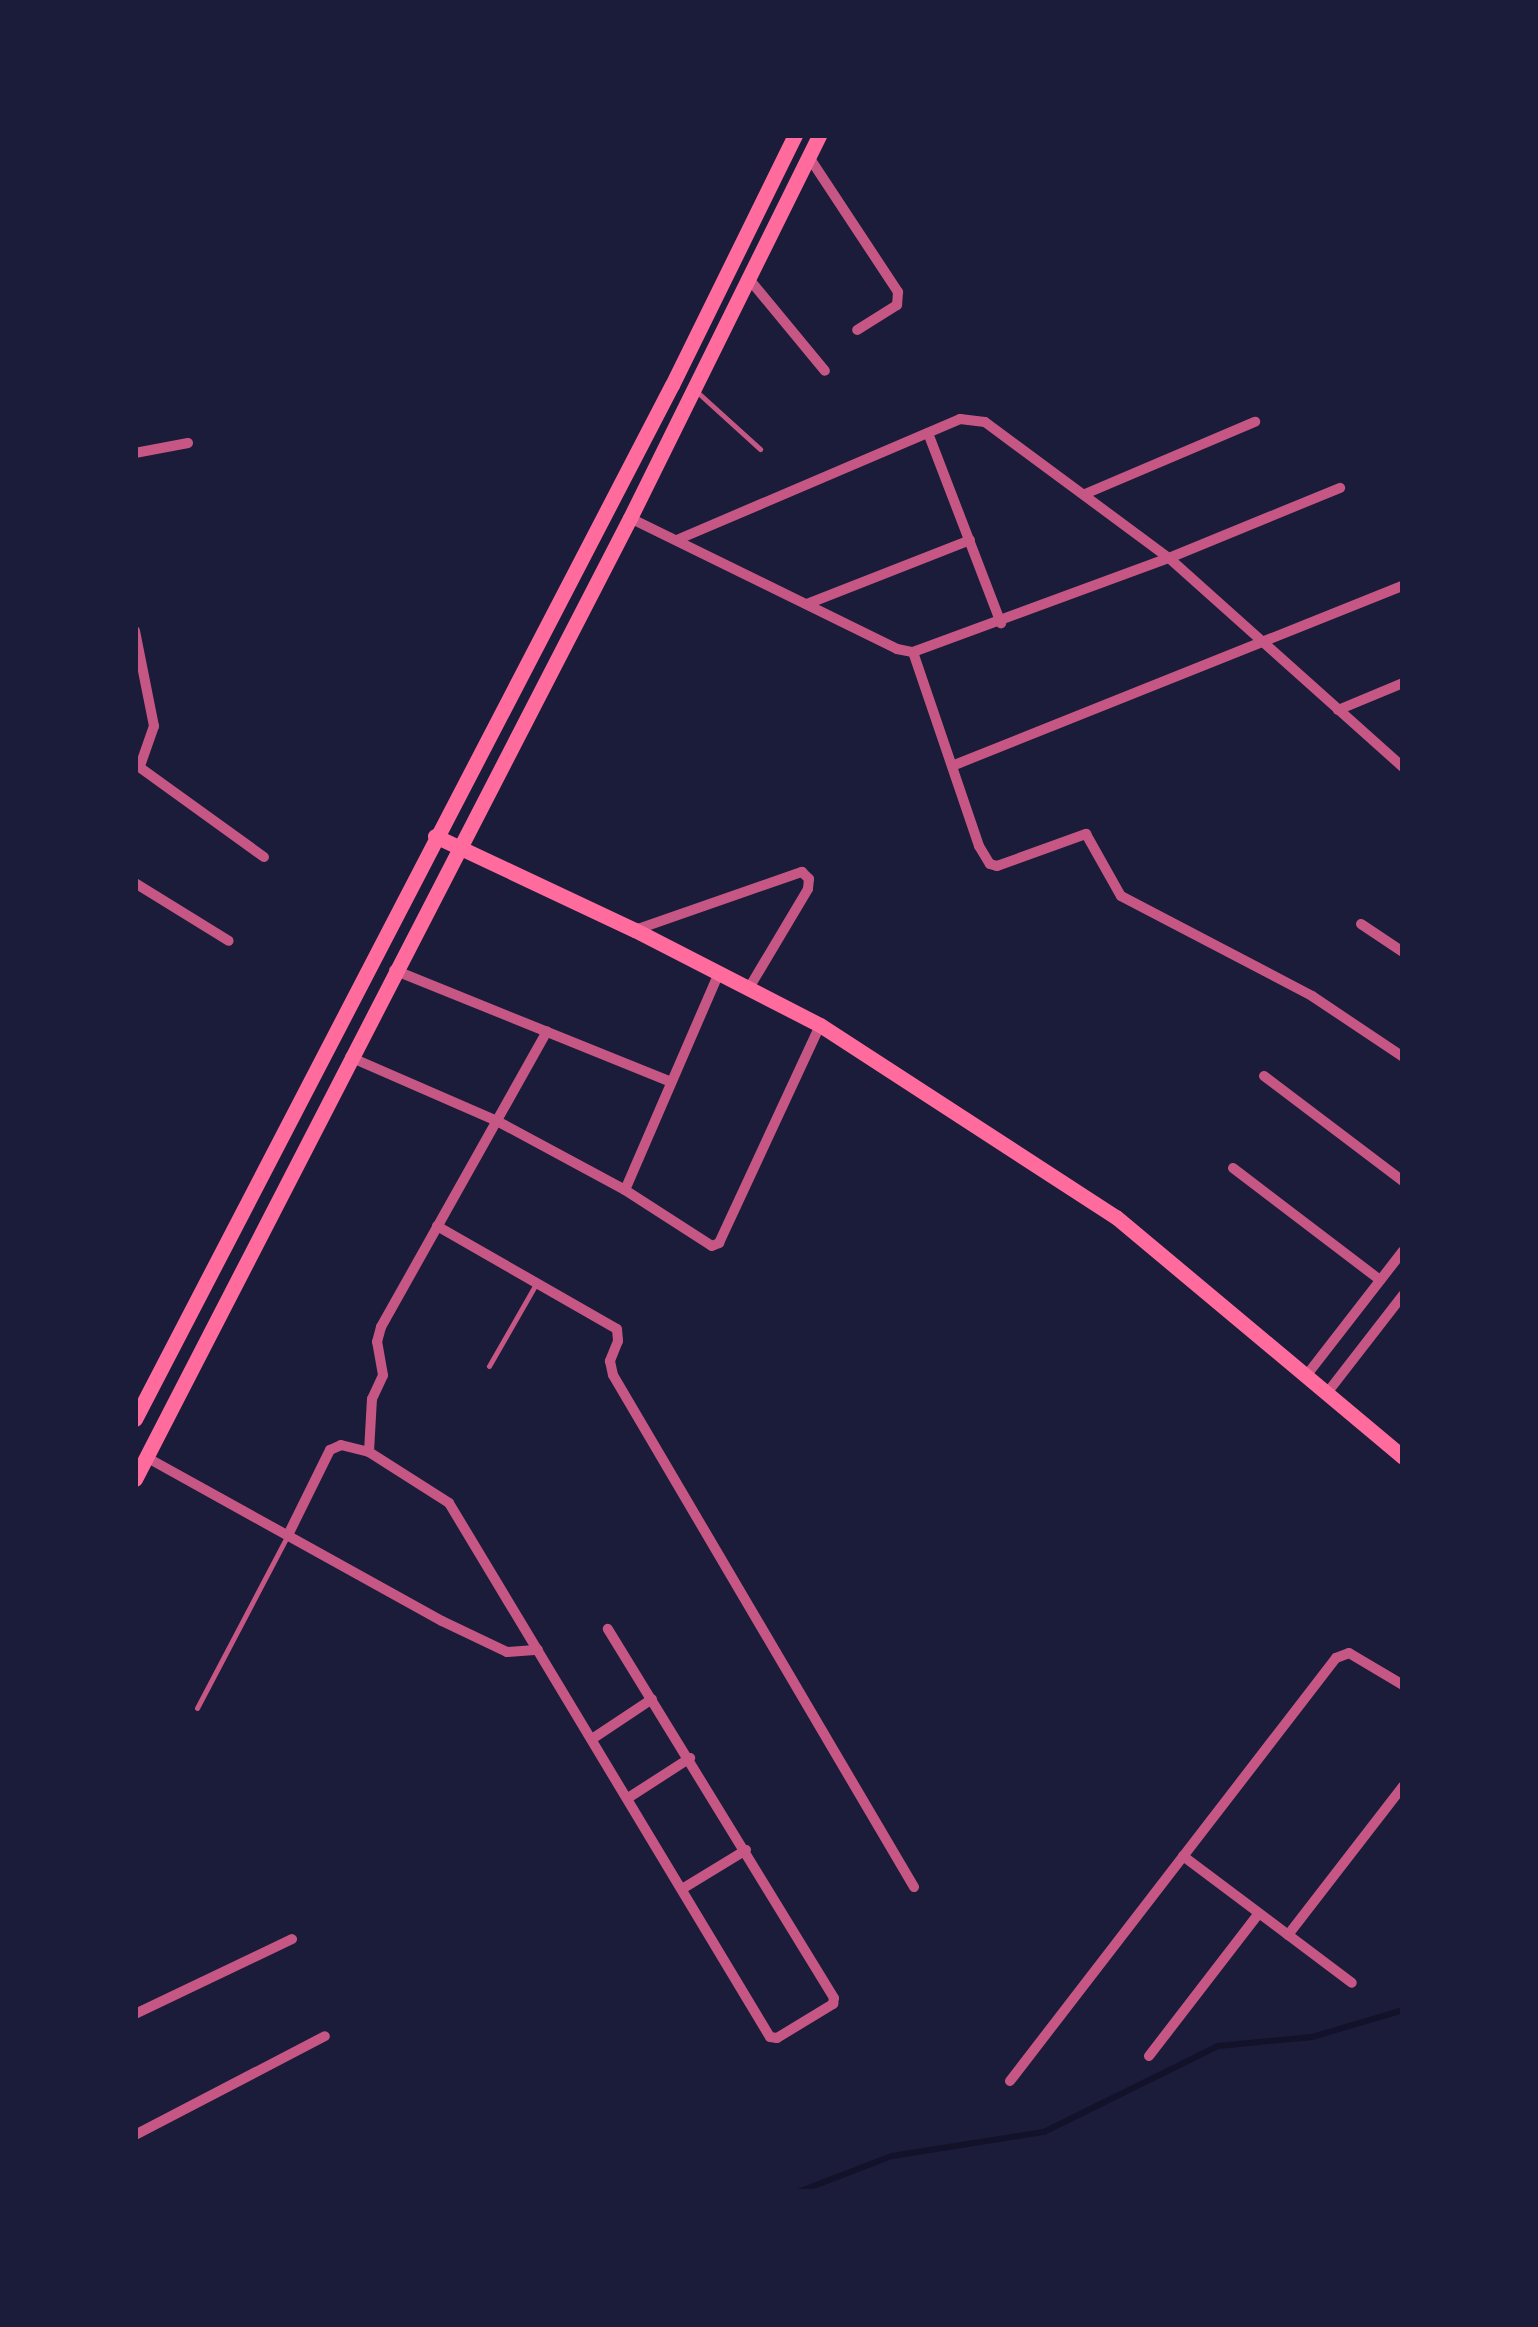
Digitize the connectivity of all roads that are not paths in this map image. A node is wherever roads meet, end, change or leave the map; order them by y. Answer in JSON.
{"nodes":[{"id":1,"x":795,"y":135,"type":"edge"},
{"id":2,"x":819,"y":135,"type":"edge"},
{"id":3,"x":809,"y":157,"type":"junction"},
{"id":4,"x":749,"y":279,"type":"junction"},
{"id":5,"x":857,"y":330,"type":"dead end"},
{"id":6,"x":825,"y":370,"type":"dead end"},
{"id":7,"x":694,"y":389,"type":"junction"},
{"id":8,"x":1255,"y":422,"type":"dead end"},
{"id":9,"x":928,"y":433,"type":"junction"},
{"id":10,"x":188,"y":443,"type":"dead end"},
{"id":11,"x":760,"y":448,"type":"dead end"},
{"id":12,"x":135,"y":453,"type":"edge"},
{"id":13,"x":1340,"y":488,"type":"dead end"},
{"id":14,"x":1085,"y":494,"type":"junction"},
{"id":15,"x":630,"y":518,"type":"junction"},
{"id":16,"x":679,"y":538,"type":"junction"},
{"id":17,"x":970,"y":540,"type":"junction"},
{"id":18,"x":1169,"y":558,"type":"junction"},
{"id":19,"x":1403,"y":586,"type":"edge"},
{"id":20,"x":807,"y":604,"type":"junction"},
{"id":21,"x":1001,"y":622,"type":"junction"},
{"id":22,"x":135,"y":632,"type":"edge"},
{"id":23,"x":1266,"y":643,"type":"junction"},
{"id":24,"x":913,"y":652,"type":"junction"},
{"id":25,"x":1403,"y":683,"type":"edge"},
{"id":26,"x":1338,"y":710,"type":"junction"},
{"id":27,"x":138,"y":765,"type":"edge"},
{"id":28,"x":952,"y":766,"type":"junction"},
{"id":29,"x":1403,"y":767,"type":"edge"},
{"id":30,"x":434,"y":836,"type":"junction"},
{"id":31,"x":461,"y":848,"type":"junction"},
{"id":32,"x":264,"y":857,"type":"dead end"},
{"id":33,"x":135,"y":883,"type":"edge"},
{"id":34,"x":1362,"y":924,"type":"dead end"},
{"id":35,"x":635,"y":930,"type":"junction"},
{"id":36,"x":229,"y":941,"type":"dead end"},
{"id":37,"x":1403,"y":952,"type":"edge"},
{"id":38,"x":394,"y":970,"type":"junction"},
{"id":39,"x":719,"y":973,"type":"junction"},
{"id":40,"x":749,"y":988,"type":"junction"},
{"id":41,"x":820,"y":1025,"type":"junction"},
{"id":42,"x":547,"y":1031,"type":"junction"},
{"id":43,"x":350,"y":1057,"type":"junction"},
{"id":44,"x":1403,"y":1057,"type":"edge"},
{"id":45,"x":1264,"y":1076,"type":"dead end"},
{"id":46,"x":671,"y":1082,"type":"junction"},
{"id":47,"x":498,"y":1120,"type":"junction"},
{"id":48,"x":1233,"y":1168,"type":"dead end"},
{"id":49,"x":1403,"y":1181,"type":"edge"},
{"id":50,"x":625,"y":1190,"type":"junction"},
{"id":51,"x":437,"y":1226,"type":"junction"},
{"id":52,"x":1403,"y":1250,"type":"edge"},
{"id":53,"x":1380,"y":1280,"type":"junction"},
{"id":54,"x":538,"y":1281,"type":"junction"},
{"id":55,"x":1403,"y":1295,"type":"edge"},
{"id":56,"x":489,"y":1366,"type":"dead end"},
{"id":57,"x":1306,"y":1376,"type":"junction"},
{"id":58,"x":1327,"y":1393,"type":"junction"},
{"id":59,"x":135,"y":1419,"type":"edge"},
{"id":60,"x":1392,"y":1448,"type":"edge"},
{"id":61,"x":369,"y":1452,"type":"junction"},
{"id":62,"x":146,"y":1458,"type":"junction"},
{"id":63,"x":135,"y":1479,"type":"edge"},
{"id":64,"x":288,"y":1536,"type":"junction"},
{"id":65,"x":608,"y":1629,"type":"dead end"},
{"id":66,"x":538,"y":1650,"type":"junction"},
{"id":67,"x":1403,"y":1685,"type":"edge"},
{"id":68,"x":652,"y":1698,"type":"junction"},
{"id":69,"x":197,"y":1708,"type":"dead end"},
{"id":70,"x":592,"y":1739,"type":"junction"},
{"id":71,"x":690,"y":1758,"type":"junction"},
{"id":72,"x":1403,"y":1786,"type":"edge"},
{"id":73,"x":628,"y":1798,"type":"junction"},
{"id":74,"x":746,"y":1850,"type":"junction"},
{"id":75,"x":1183,"y":1856,"type":"junction"},
{"id":76,"x":914,"y":1887,"type":"dead end"},
{"id":77,"x":682,"y":1889,"type":"junction"},
{"id":78,"x":1259,"y":1914,"type":"junction"},
{"id":79,"x":1288,"y":1935,"type":"junction"},
{"id":80,"x":292,"y":1939,"type":"dead end"},
{"id":81,"x":1352,"y":1983,"type":"dead end"},
{"id":82,"x":135,"y":2014,"type":"edge"},
{"id":83,"x":325,"y":2036,"type":"dead end"},
{"id":84,"x":1149,"y":2056,"type":"dead end"},
{"id":85,"x":1010,"y":2081,"type":"dead end"},
{"id":86,"x":137,"y":2131,"type":"edge"}],
"edges":[{"from":1,"to":30,"type":"main road"},
{"from":2,"to":3,"type":"main road"},
{"from":3,"to":4,"type":"main road"},
{"from":3,"to":5,"type":"street"},
{"from":4,"to":6,"type":"street"},
{"from":4,"to":7,"type":"main road"},
{"from":7,"to":11,"type":"lane"},
{"from":7,"to":15,"type":"main road"},
{"from":8,"to":14,"type":"street"},
{"from":9,"to":14,"type":"street"},
{"from":9,"to":16,"type":"street"},
{"from":9,"to":17,"type":"street"},
{"from":10,"to":12,"type":"street"},
{"from":13,"to":18,"type":"street"},
{"from":14,"to":18,"type":"street"},
{"from":15,"to":16,"type":"street"},
{"from":15,"to":31,"type":"main road"},
{"from":16,"to":20,"type":"street"},
{"from":17,"to":20,"type":"street"},
{"from":17,"to":21,"type":"street"},
{"from":18,"to":21,"type":"street"},
{"from":18,"to":23,"type":"street"},
{"from":19,"to":23,"type":"street"},
{"from":20,"to":24,"type":"street"},
{"from":21,"to":24,"type":"street"},
{"from":22,"to":27,"type":"street"},
{"from":23,"to":26,"type":"street"},
{"from":23,"to":28,"type":"street"},
{"from":24,"to":28,"type":"street"},
{"from":25,"to":26,"type":"street"},
{"from":26,"to":29,"type":"street"},
{"from":27,"to":32,"type":"street"},
{"from":28,"to":44,"type":"street"},
{"from":30,"to":31,"type":"main road"},
{"from":30,"to":59,"type":"main road"},
{"from":31,"to":35,"type":"main road"},
{"from":31,"to":38,"type":"main road"},
{"from":33,"to":36,"type":"street"},
{"from":34,"to":37,"type":"street"},
{"from":35,"to":39,"type":"main road"},
{"from":35,"to":40,"type":"street"},
{"from":38,"to":42,"type":"street"},
{"from":38,"to":43,"type":"main road"},
{"from":39,"to":40,"type":"main road"},
{"from":39,"to":46,"type":"street"},
{"from":40,"to":41,"type":"main road"},
{"from":41,"to":50,"type":"street"},
{"from":41,"to":57,"type":"main road"},
{"from":42,"to":46,"type":"street"},
{"from":42,"to":47,"type":"street"},
{"from":43,"to":47,"type":"street"},
{"from":43,"to":62,"type":"main road"},
{"from":45,"to":49,"type":"street"},
{"from":46,"to":50,"type":"street"},
{"from":47,"to":50,"type":"street"},
{"from":47,"to":51,"type":"street"},
{"from":48,"to":53,"type":"street"},
{"from":51,"to":54,"type":"street"},
{"from":51,"to":61,"type":"street"},
{"from":52,"to":53,"type":"street"},
{"from":53,"to":57,"type":"street"},
{"from":54,"to":56,"type":"lane"},
{"from":54,"to":76,"type":"street"},
{"from":55,"to":58,"type":"street"},
{"from":57,"to":58,"type":"main road"},
{"from":58,"to":60,"type":"main road"},
{"from":61,"to":64,"type":"street"},
{"from":61,"to":66,"type":"street"},
{"from":62,"to":63,"type":"main road"},
{"from":62,"to":64,"type":"street"},
{"from":64,"to":66,"type":"street"},
{"from":64,"to":69,"type":"lane"},
{"from":65,"to":68,"type":"street"},
{"from":66,"to":70,"type":"street"},
{"from":67,"to":75,"type":"street"},
{"from":68,"to":70,"type":"street"},
{"from":68,"to":71,"type":"street"},
{"from":70,"to":73,"type":"street"},
{"from":71,"to":73,"type":"street"},
{"from":71,"to":74,"type":"street"},
{"from":72,"to":79,"type":"street"},
{"from":73,"to":77,"type":"street"},
{"from":74,"to":77,"type":"street"},
{"from":74,"to":77,"type":"street"},
{"from":75,"to":78,"type":"street"},
{"from":75,"to":85,"type":"street"},
{"from":78,"to":79,"type":"street"},
{"from":78,"to":84,"type":"street"},
{"from":79,"to":81,"type":"street"},
{"from":80,"to":82,"type":"street"},
{"from":83,"to":86,"type":"street"}]}
